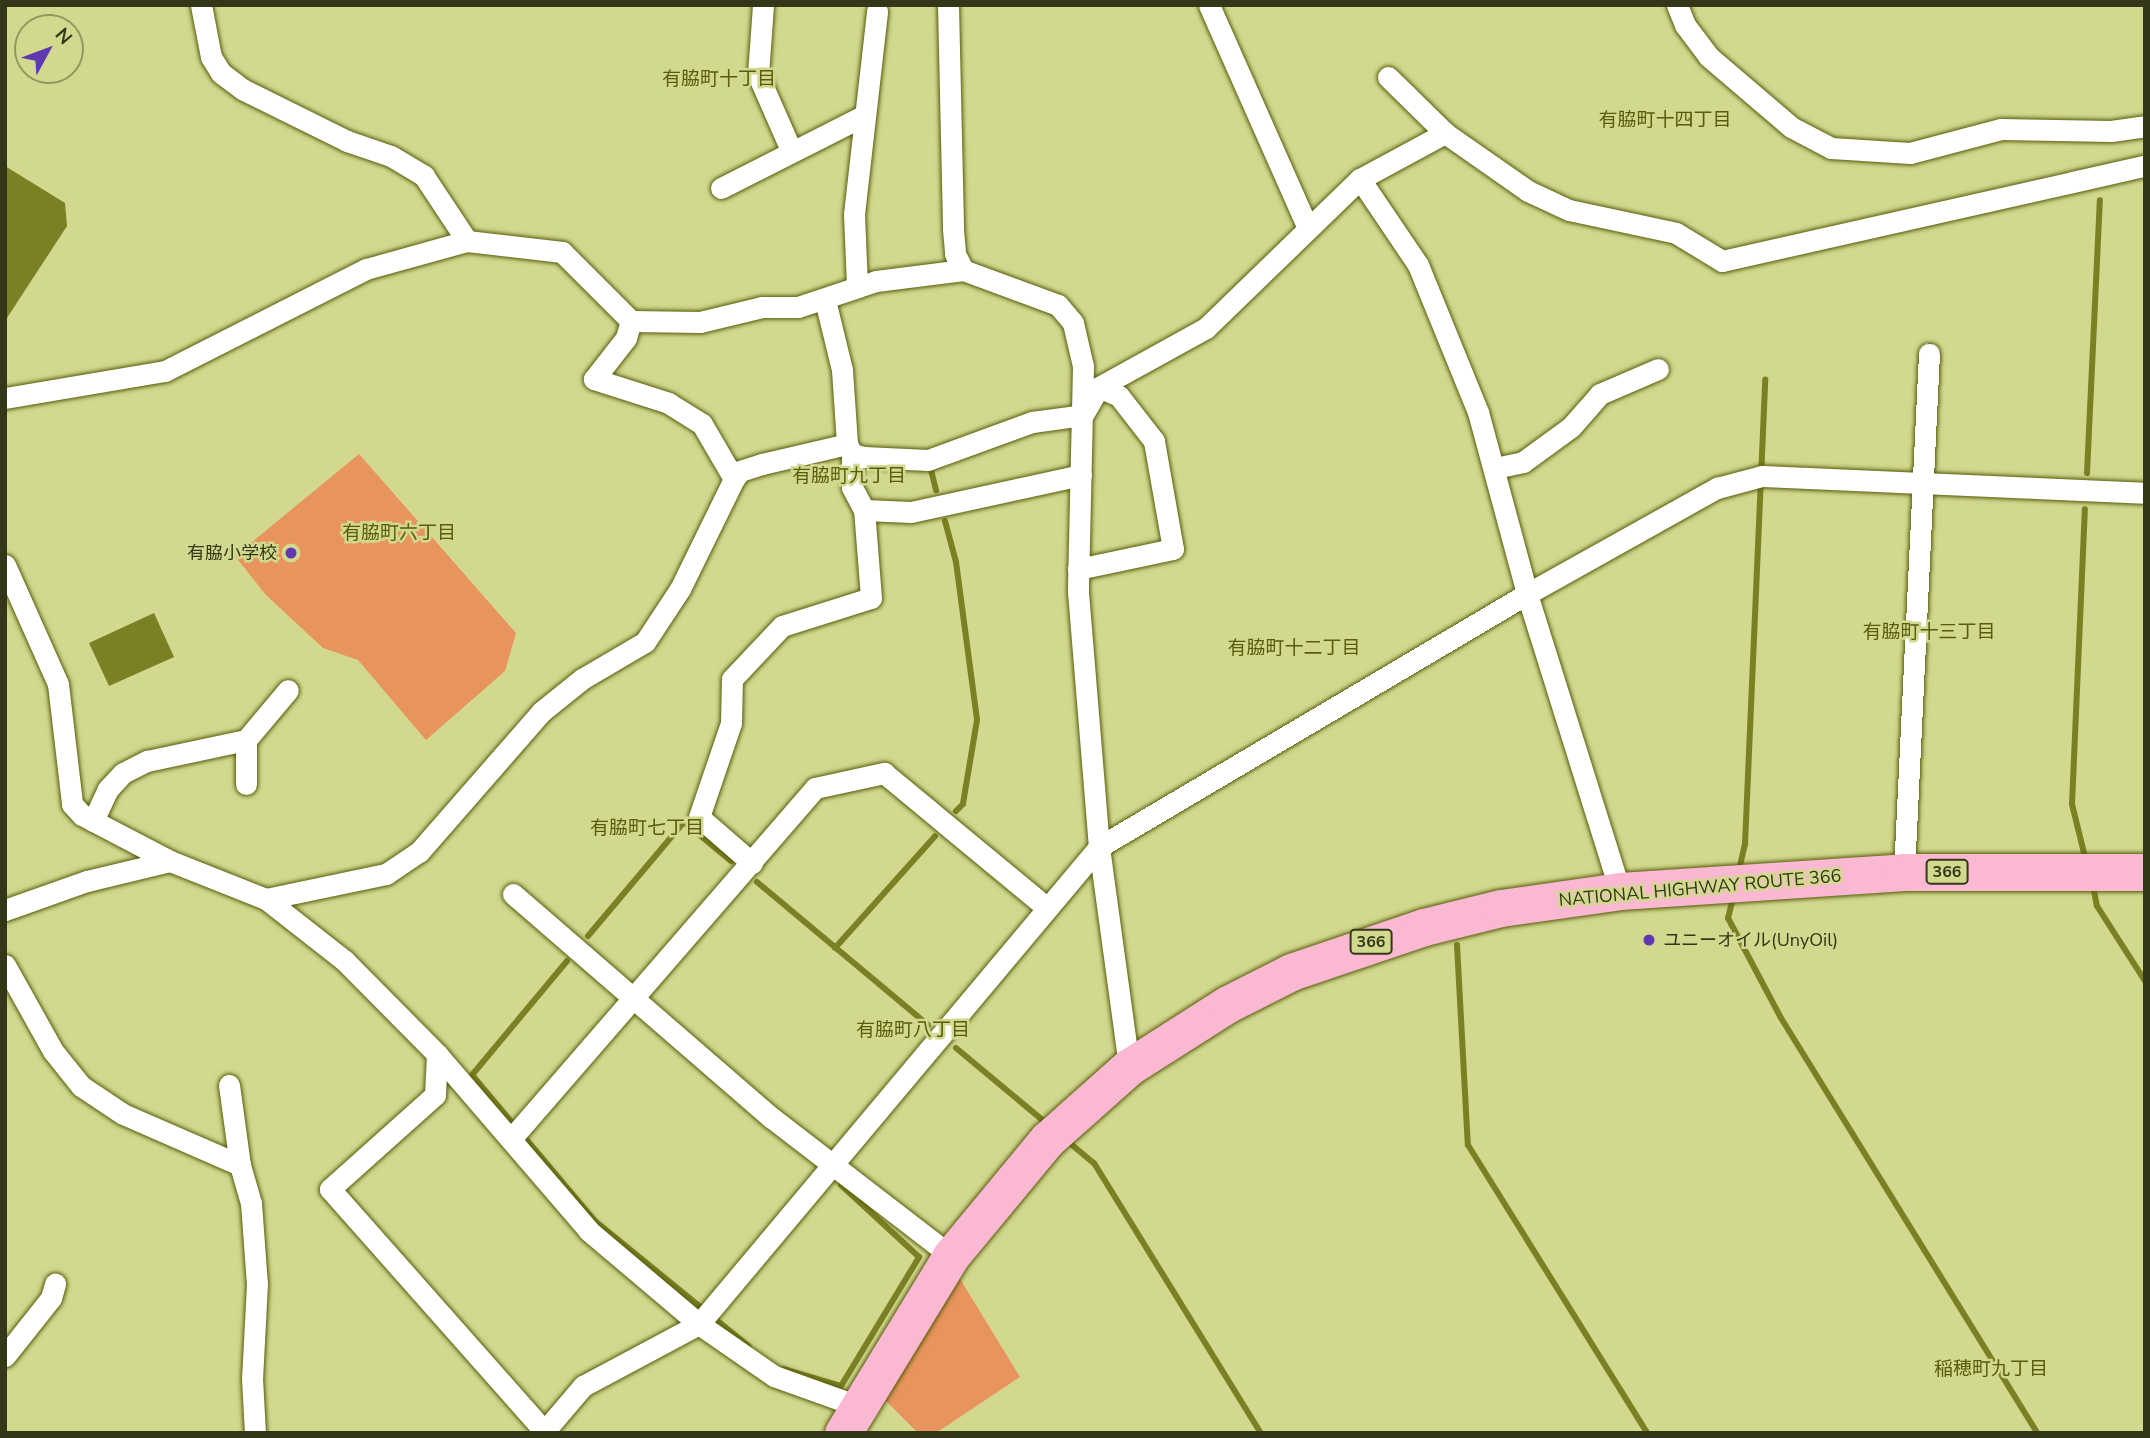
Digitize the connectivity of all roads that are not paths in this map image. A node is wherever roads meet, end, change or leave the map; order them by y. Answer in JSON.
{"nodes":[{"id":1,"x":201,"y":5,"type":"edge"},
{"id":2,"x":764,"y":5,"type":"edge"},
{"id":3,"x":948,"y":5,"type":"edge"},
{"id":4,"x":1209,"y":5,"type":"edge"},
{"id":5,"x":1677,"y":5,"type":"edge"},
{"id":6,"x":874,"y":7,"type":"edge"},
{"id":7,"x":1388,"y":77,"type":"dead end"},
{"id":8,"x":863,"y":116,"type":"junction"},
{"id":9,"x":2145,"y":126,"type":"edge"},
{"id":10,"x":1445,"y":133,"type":"junction"},
{"id":11,"x":792,"y":150,"type":"junction"},
{"id":12,"x":2145,"y":166,"type":"edge"},
{"id":13,"x":1360,"y":179,"type":"junction"},
{"id":14,"x":721,"y":188,"type":"dead end"},
{"id":15,"x":1307,"y":226,"type":"junction"},
{"id":16,"x":467,"y":241,"type":"junction"},
{"id":17,"x":963,"y":270,"type":"junction"},
{"id":18,"x":857,"y":286,"type":"junction"},
{"id":19,"x":825,"y":300,"type":"junction"},
{"id":20,"x":631,"y":321,"type":"junction"},
{"id":21,"x":1929,"y":354,"type":"dead end"},
{"id":22,"x":1658,"y":369,"type":"dead end"},
{"id":23,"x":1099,"y":387,"type":"junction"},
{"id":24,"x":5,"y":398,"type":"edge"},
{"id":25,"x":1083,"y":415,"type":"junction"},
{"id":26,"x":849,"y":449,"type":"junction"},
{"id":27,"x":1495,"y":468,"type":"junction"},
{"id":28,"x":1082,"y":475,"type":"junction"},
{"id":29,"x":734,"y":478,"type":"junction"},
{"id":30,"x":1923,"y":485,"type":"junction"},
{"id":31,"x":2145,"y":494,"type":"edge"},
{"id":32,"x":864,"y":510,"type":"junction"},
{"id":33,"x":5,"y":565,"type":"edge"},
{"id":34,"x":1078,"y":569,"type":"junction"},
{"id":35,"x":1527,"y":594,"type":"junction"},
{"id":36,"x":288,"y":690,"type":"dead end"},
{"id":37,"x":246,"y":740,"type":"junction"},
{"id":38,"x":246,"y":784,"type":"dead end"},
{"id":39,"x":93,"y":821,"type":"junction"},
{"id":40,"x":1099,"y":847,"type":"junction"},
{"id":41,"x":170,"y":860,"type":"junction"},
{"id":42,"x":752,"y":863,"type":"junction"},
{"id":43,"x":1904,"y":872,"type":"junction"},
{"id":44,"x":2145,"y":872,"type":"edge"},
{"id":45,"x":1620,"y":891,"type":"junction"},
{"id":46,"x":513,"y":894,"type":"dead end"},
{"id":47,"x":266,"y":898,"type":"junction"},
{"id":48,"x":1047,"y":908,"type":"junction"},
{"id":49,"x":5,"y":910,"type":"edge"},
{"id":50,"x":5,"y":965,"type":"edge"},
{"id":51,"x":636,"y":999,"type":"junction"},
{"id":52,"x":437,"y":1054,"type":"junction"},
{"id":53,"x":1129,"y":1067,"type":"junction"},
{"id":54,"x":229,"y":1085,"type":"dead end"},
{"id":55,"x":512,"y":1138,"type":"junction"},
{"id":56,"x":240,"y":1165,"type":"junction"},
{"id":57,"x":833,"y":1166,"type":"junction"},
{"id":58,"x":951,"y":1256,"type":"junction"},
{"id":59,"x":55,"y":1284,"type":"dead end"},
{"id":60,"x":699,"y":1323,"type":"junction"},
{"id":61,"x":5,"y":1356,"type":"edge"},
{"id":62,"x":851,"y":1419,"type":"edge"},
{"id":63,"x":543,"y":1432,"type":"edge"},
{"id":64,"x":255,"y":1433,"type":"edge"}],
"edges":[{"from":1,"to":16,"type":"street"},
{"from":2,"to":11,"type":"street"},
{"from":3,"to":17,"type":"street"},
{"from":4,"to":15,"type":"street"},
{"from":5,"to":9,"type":"street"},
{"from":6,"to":8,"type":"street"},
{"from":7,"to":10,"type":"street"},
{"from":8,"to":11,"type":"street"},
{"from":8,"to":18,"type":"street"},
{"from":10,"to":12,"type":"street"},
{"from":10,"to":13,"type":"street"},
{"from":11,"to":14,"type":"street"},
{"from":13,"to":15,"type":"street"},
{"from":13,"to":27,"type":"street"},
{"from":15,"to":23,"type":"street"},
{"from":16,"to":20,"type":"street"},
{"from":16,"to":24,"type":"street"},
{"from":17,"to":18,"type":"street"},
{"from":17,"to":25,"type":"street"},
{"from":18,"to":19,"type":"street"},
{"from":19,"to":20,"type":"street"},
{"from":19,"to":26,"type":"street"},
{"from":20,"to":29,"type":"street"},
{"from":21,"to":30,"type":"street"},
{"from":22,"to":27,"type":"street"},
{"from":23,"to":25,"type":"street"},
{"from":23,"to":34,"type":"street"},
{"from":25,"to":26,"type":"street"},
{"from":25,"to":28,"type":"street"},
{"from":26,"to":29,"type":"street"},
{"from":26,"to":32,"type":"street"},
{"from":27,"to":35,"type":"street"},
{"from":28,"to":32,"type":"street"},
{"from":28,"to":34,"type":"street"},
{"from":29,"to":47,"type":"street"},
{"from":30,"to":31,"type":"street"},
{"from":30,"to":35,"type":"street"},
{"from":30,"to":43,"type":"street"},
{"from":32,"to":42,"type":"street"},
{"from":33,"to":39,"type":"street"},
{"from":34,"to":40,"type":"street"},
{"from":35,"to":40,"type":"street"},
{"from":35,"to":45,"type":"street"},
{"from":36,"to":37,"type":"street"},
{"from":37,"to":38,"type":"street"},
{"from":37,"to":39,"type":"street"},
{"from":39,"to":41,"type":"street"},
{"from":40,"to":48,"type":"street"},
{"from":40,"to":53,"type":"street"},
{"from":41,"to":47,"type":"street"},
{"from":41,"to":49,"type":"street"},
{"from":42,"to":48,"type":"street"},
{"from":42,"to":51,"type":"street"},
{"from":43,"to":44,"type":"highway","name":"NATIONAL HIGHWAY ROUTE 366","number":"366"},
{"from":43,"to":45,"type":"highway","name":"NATIONAL HIGHWAY ROUTE 366","number":"366"},
{"from":45,"to":53,"type":"highway","name":"NATIONAL HIGHWAY ROUTE 366","number":"366"},
{"from":46,"to":51,"type":"street"},
{"from":47,"to":52,"type":"street"},
{"from":48,"to":57,"type":"street"},
{"from":50,"to":56,"type":"street"},
{"from":51,"to":55,"type":"street"},
{"from":51,"to":57,"type":"street"},
{"from":52,"to":55,"type":"street"},
{"from":52,"to":63,"type":"street"},
{"from":53,"to":58,"type":"highway","name":"NATIONAL HIGHWAY ROUTE 366","number":"366"},
{"from":54,"to":56,"type":"street"},
{"from":55,"to":60,"type":"street"},
{"from":56,"to":64,"type":"street"},
{"from":57,"to":58,"type":"street"},
{"from":57,"to":60,"type":"street"},
{"from":58,"to":62,"type":"highway","name":"NATIONAL HIGHWAY ROUTE 366","number":"366"},
{"from":59,"to":61,"type":"street"},
{"from":60,"to":62,"type":"street"},
{"from":60,"to":63,"type":"street"}]}
